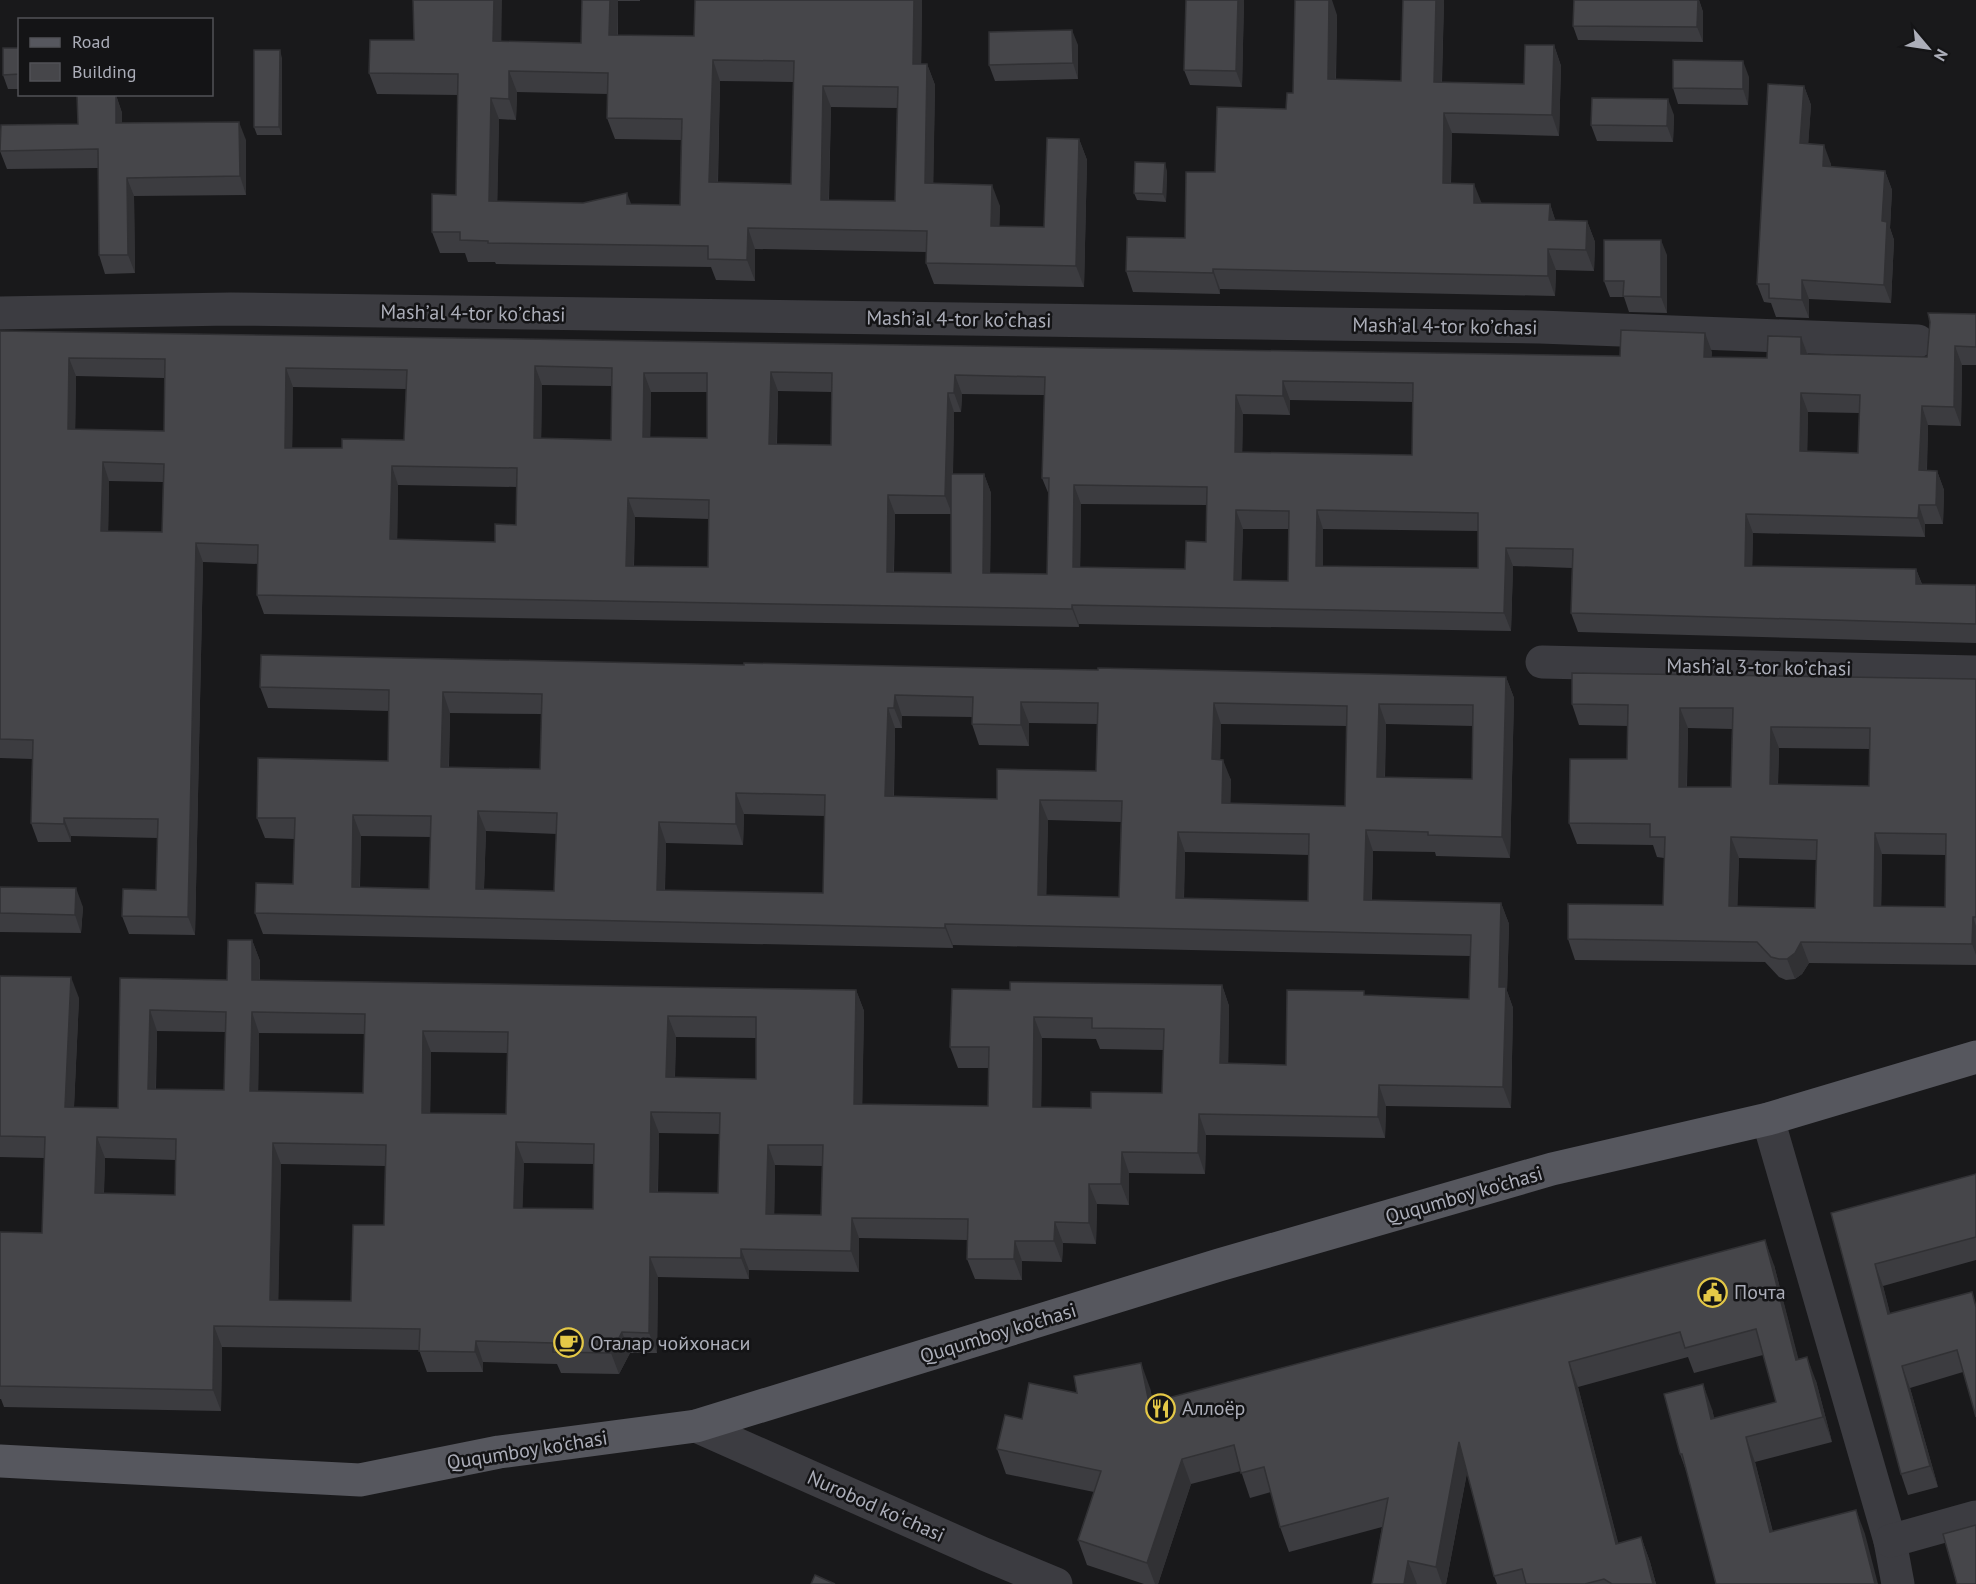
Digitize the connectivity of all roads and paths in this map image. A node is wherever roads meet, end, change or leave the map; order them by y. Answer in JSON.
{"nodes":[{"id":1,"x":0,"y":313,"type":"edge"},
{"id":2,"x":1918,"y":341,"type":"dead end"},
{"id":3,"x":1542,"y":662,"type":"dead end"},
{"id":4,"x":1976,"y":672,"type":"edge"},
{"id":5,"x":1976,"y":1057,"type":"edge"},
{"id":6,"x":1768,"y":1119,"type":"junction"},
{"id":7,"x":696,"y":1426,"type":"junction"},
{"id":8,"x":0,"y":1461,"type":"edge"},
{"id":9,"x":1976,"y":1517,"type":"edge"},
{"id":10,"x":1890,"y":1541,"type":"junction"},
{"id":11,"x":1056,"y":1584,"type":"edge"},
{"id":12,"x":1898,"y":1584,"type":"edge"}],
"edges":[{"from":1,"to":2,"type":"street","name":"Mashʼal 4-tor koʼchasi"},
{"from":3,"to":4,"type":"street","name":"Mashʼal 3-tor koʼchasi"},
{"from":5,"to":6,"type":"main road","name":"Ququmboy ko'chasi"},
{"from":6,"to":7,"type":"main road","name":"Ququmboy ko'chasi"},
{"from":6,"to":10,"type":"street"},
{"from":7,"to":8,"type":"main road","name":"Ququmboy ko'chasi"},
{"from":7,"to":11,"type":"street","name":"Nurobod koʻchasi"},
{"from":9,"to":10,"type":"street"},
{"from":10,"to":12,"type":"street"}]}
